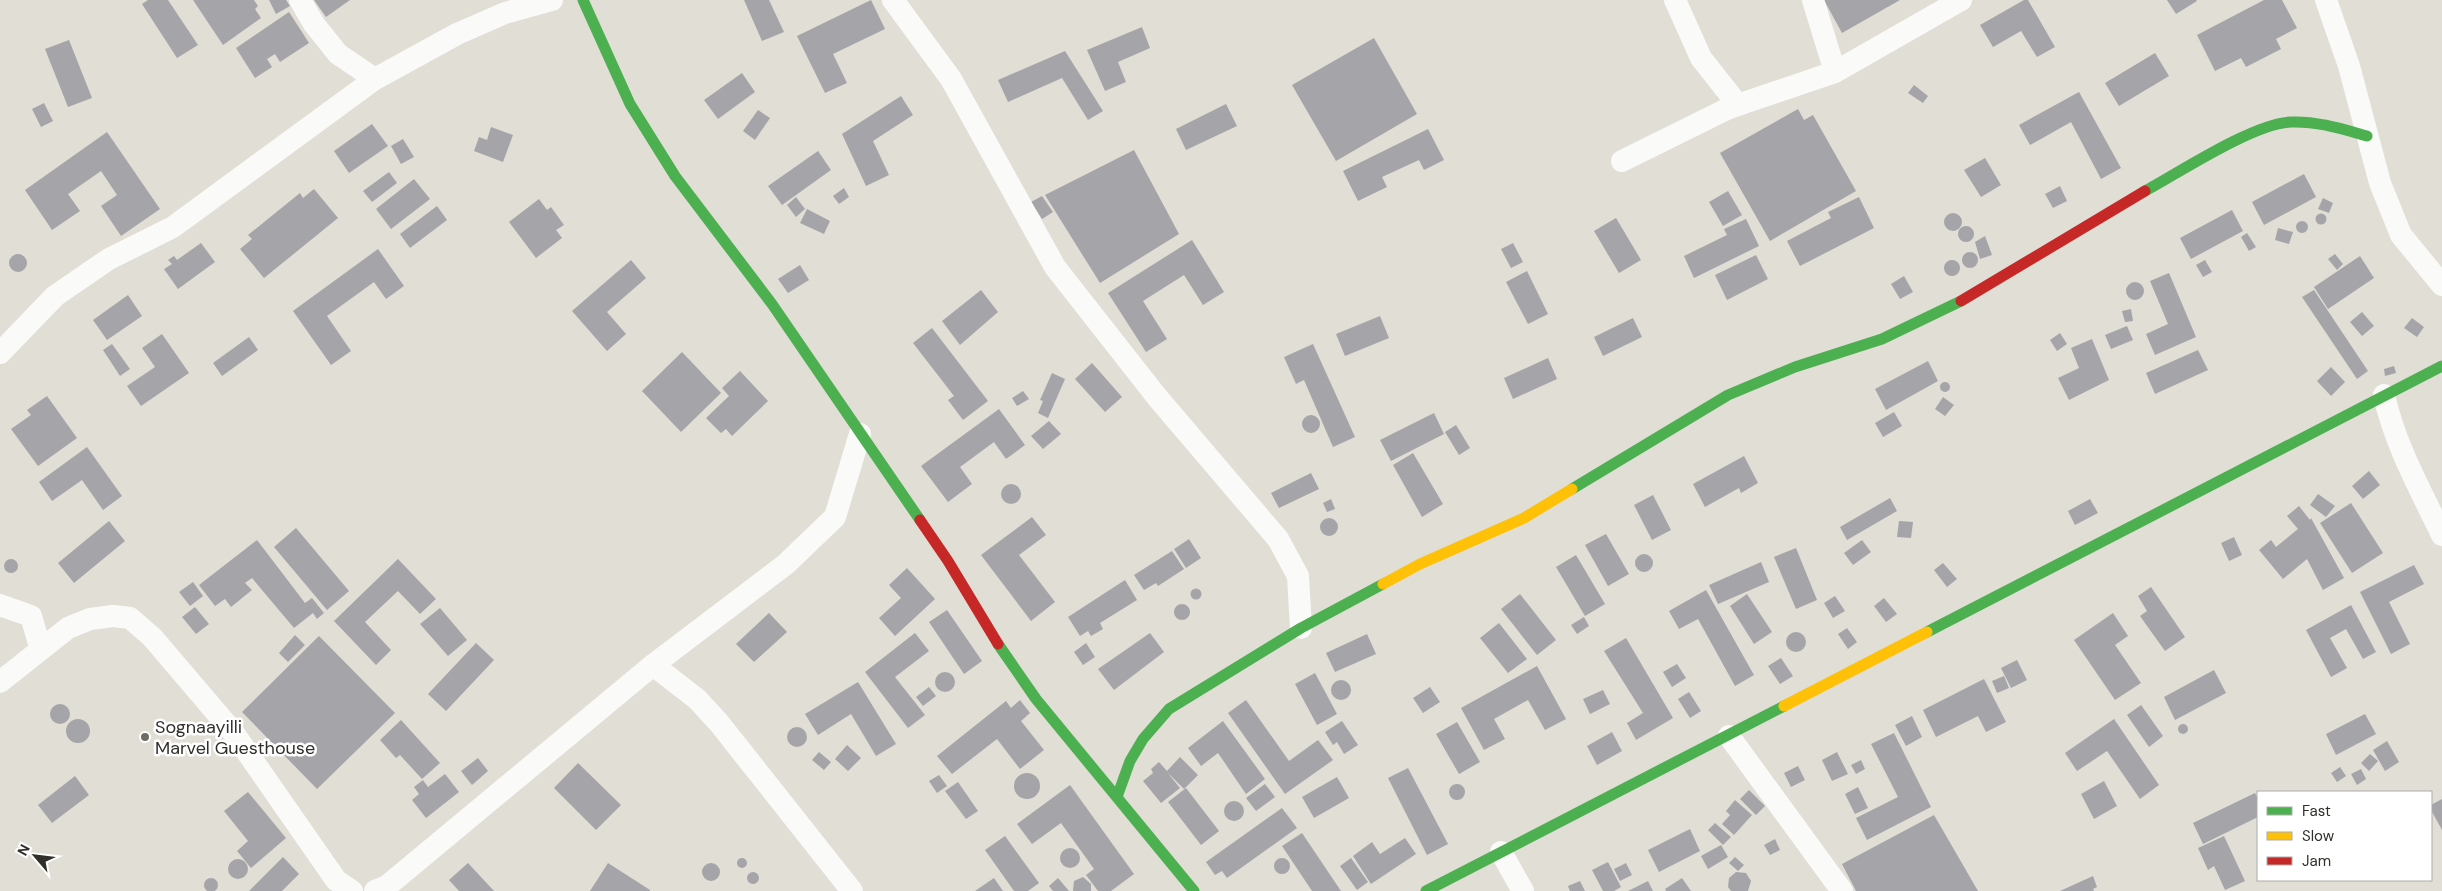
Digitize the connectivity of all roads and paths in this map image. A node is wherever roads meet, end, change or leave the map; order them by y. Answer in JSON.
{"nodes":[{"id":1,"x":300,"y":0,"type":"edge"},
{"id":2,"x":552,"y":0,"type":"edge"},
{"id":3,"x":583,"y":0,"type":"edge"},
{"id":4,"x":893,"y":0,"type":"edge"},
{"id":5,"x":1676,"y":0,"type":"edge"},
{"id":6,"x":1813,"y":0,"type":"edge"},
{"id":7,"x":1961,"y":0,"type":"edge"},
{"id":8,"x":2326,"y":0,"type":"edge"},
{"id":9,"x":1835,"y":72,"type":"junction"},
{"id":10,"x":375,"y":79,"type":"junction"},
{"id":11,"x":1738,"y":105,"type":"junction"},
{"id":12,"x":2367,"y":136,"type":"junction"},
{"id":13,"x":1622,"y":161,"type":"dead end"},
{"id":14,"x":2442,"y":285,"type":"edge"},
{"id":15,"x":0,"y":353,"type":"edge"},
{"id":16,"x":2442,"y":366,"type":"edge"},
{"id":17,"x":2384,"y":395,"type":"junction"},
{"id":18,"x":860,"y":434,"type":"junction"},
{"id":19,"x":2442,"y":535,"type":"edge"},
{"id":20,"x":0,"y":605,"type":"edge"},
{"id":21,"x":1301,"y":628,"type":"junction"},
{"id":22,"x":40,"y":647,"type":"junction"},
{"id":23,"x":652,"y":665,"type":"junction"},
{"id":24,"x":0,"y":682,"type":"edge"},
{"id":25,"x":1729,"y":736,"type":"junction"},
{"id":26,"x":1118,"y":797,"type":"junction"},
{"id":27,"x":1501,"y":852,"type":"junction"},
{"id":28,"x":352,"y":891,"type":"edge"},
{"id":29,"x":375,"y":891,"type":"edge"},
{"id":30,"x":852,"y":891,"type":"edge"},
{"id":31,"x":1194,"y":891,"type":"edge"},
{"id":32,"x":1426,"y":891,"type":"edge"},
{"id":33,"x":1523,"y":891,"type":"edge"},
{"id":34,"x":1842,"y":891,"type":"edge"}],
"edges":[{"from":1,"to":10,"type":"street"},
{"from":2,"to":10,"type":"street"},
{"from":3,"to":18,"type":"street"},
{"from":4,"to":21,"type":"street"},
{"from":5,"to":11,"type":"street"},
{"from":6,"to":9,"type":"street"},
{"from":7,"to":9,"type":"street"},
{"from":8,"to":12,"type":"street"},
{"from":9,"to":11,"type":"street"},
{"from":10,"to":15,"type":"street"},
{"from":11,"to":13,"type":"street"},
{"from":12,"to":14,"type":"street"},
{"from":12,"to":21,"type":"street"},
{"from":16,"to":17,"type":"street"},
{"from":17,"to":19,"type":"street"},
{"from":17,"to":25,"type":"street"},
{"from":18,"to":23,"type":"street"},
{"from":18,"to":26,"type":"street"},
{"from":20,"to":22,"type":"street"},
{"from":21,"to":26,"type":"street"},
{"from":22,"to":24,"type":"street"},
{"from":22,"to":28,"type":"street"},
{"from":23,"to":29,"type":"street"},
{"from":23,"to":30,"type":"street"},
{"from":25,"to":27,"type":"street"},
{"from":25,"to":34,"type":"street"},
{"from":26,"to":31,"type":"street"},
{"from":27,"to":32,"type":"street"},
{"from":27,"to":33,"type":"street"}]}
